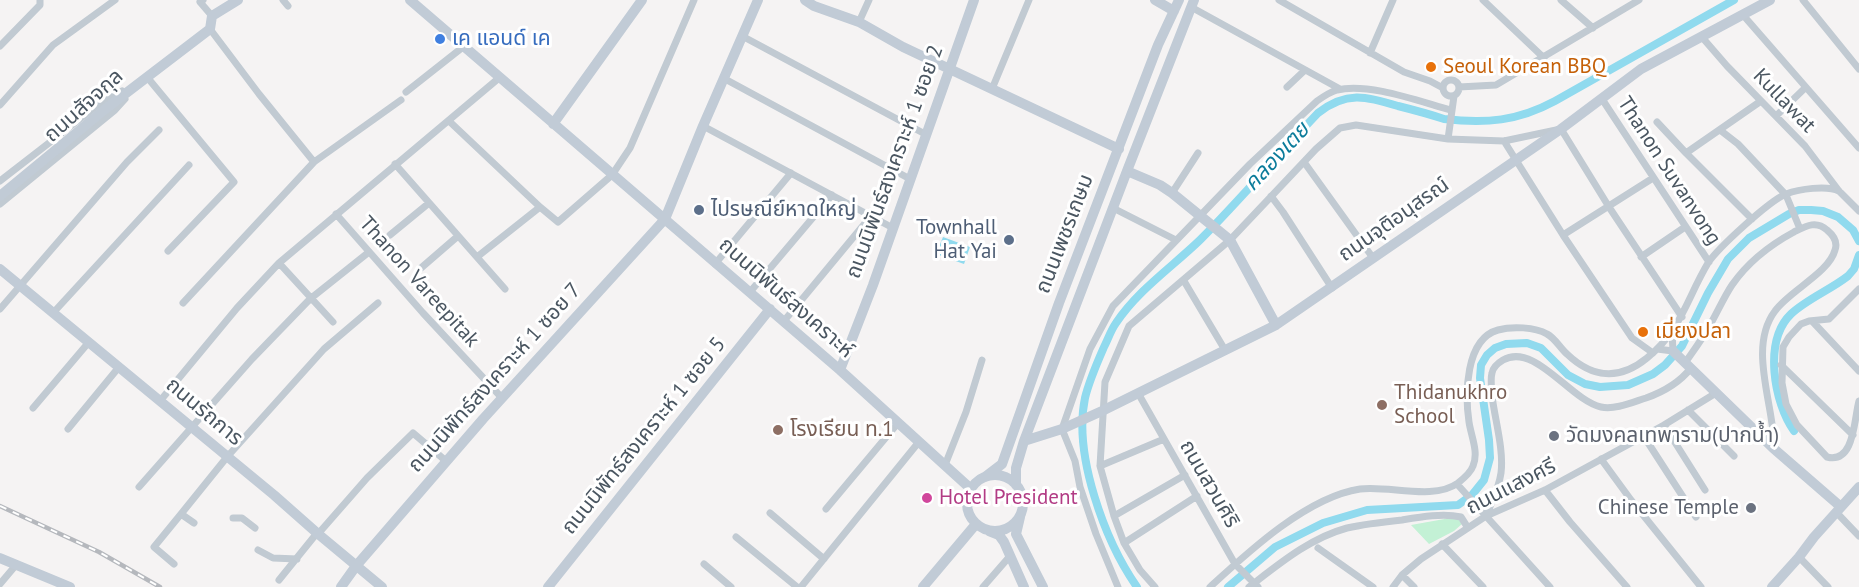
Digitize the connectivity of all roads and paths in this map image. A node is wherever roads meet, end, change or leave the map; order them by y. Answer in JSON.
{"nodes":[{"id":1,"x":40,"y":0,"type":"edge"},
{"id":2,"x":115,"y":0,"type":"edge"},
{"id":3,"x":203,"y":0,"type":"edge"},
{"id":4,"x":238,"y":0,"type":"edge"},
{"id":5,"x":410,"y":0,"type":"edge"},
{"id":6,"x":642,"y":0,"type":"edge"},
{"id":7,"x":694,"y":0,"type":"edge"},
{"id":8,"x":758,"y":0,"type":"edge"},
{"id":9,"x":869,"y":0,"type":"edge"},
{"id":10,"x":974,"y":0,"type":"edge"},
{"id":11,"x":1029,"y":0,"type":"edge"},
{"id":12,"x":1155,"y":0,"type":"edge"},
{"id":13,"x":1279,"y":0,"type":"edge"},
{"id":14,"x":1393,"y":0,"type":"edge"},
{"id":15,"x":1483,"y":0,"type":"edge"},
{"id":16,"x":1561,"y":0,"type":"edge"},
{"id":17,"x":1637,"y":0,"type":"edge"},
{"id":18,"x":1770,"y":0,"type":"edge"},
{"id":19,"x":1803,"y":0,"type":"edge"},
{"id":20,"x":812,"y":2,"type":"edge"},
{"id":21,"x":1193,"y":3,"type":"edge"},
{"id":22,"x":1294,"y":4,"type":"edge"},
{"id":23,"x":1177,"y":5,"type":"edge"},
{"id":24,"x":1743,"y":15,"type":"junction"},
{"id":25,"x":212,"y":16,"type":"junction"},
{"id":26,"x":859,"y":22,"type":"junction"},
{"id":27,"x":1593,"y":28,"type":"junction"},
{"id":28,"x":210,"y":29,"type":"junction"},
{"id":29,"x":742,"y":36,"type":"junction"},
{"id":30,"x":1701,"y":36,"type":"junction"},
{"id":31,"x":1158,"y":45,"type":"junction"},
{"id":32,"x":0,"y":46,"type":"edge"},
{"id":33,"x":463,"y":47,"type":"junction"},
{"id":34,"x":1173,"y":51,"type":"junction"},
{"id":35,"x":1370,"y":53,"type":"junction"},
{"id":36,"x":1544,"y":58,"type":"junction"},
{"id":37,"x":949,"y":68,"type":"junction"},
{"id":38,"x":1305,"y":69,"type":"junction"},
{"id":39,"x":1859,"y":69,"type":"edge"},
{"id":40,"x":500,"y":78,"type":"junction"},
{"id":41,"x":144,"y":79,"type":"junction"},
{"id":42,"x":725,"y":79,"type":"junction"},
{"id":43,"x":1458,"y":85,"type":"junction"},
{"id":44,"x":1287,"y":87,"type":"dead end"},
{"id":45,"x":1805,"y":88,"type":"junction"},
{"id":46,"x":992,"y":89,"type":"junction"},
{"id":47,"x":1340,"y":89,"type":"junction"},
{"id":48,"x":1448,"y":90,"type":"junction"},
{"id":49,"x":406,"y":93,"type":"dead end"},
{"id":50,"x":1602,"y":99,"type":"junction"},
{"id":51,"x":401,"y":100,"type":"dead end"},
{"id":52,"x":1761,"y":101,"type":"junction"},
{"id":53,"x":0,"y":105,"type":"edge"},
{"id":54,"x":1451,"y":110,"type":"junction"},
{"id":55,"x":1776,"y":116,"type":"junction"},
{"id":56,"x":448,"y":121,"type":"junction"},
{"id":57,"x":1658,"y":122,"type":"dead end"},
{"id":58,"x":553,"y":124,"type":"junction"},
{"id":59,"x":703,"y":126,"type":"junction"},
{"id":60,"x":1561,"y":129,"type":"junction"},
{"id":61,"x":159,"y":130,"type":"dead end"},
{"id":62,"x":1720,"y":130,"type":"junction"},
{"id":63,"x":925,"y":134,"type":"junction"},
{"id":64,"x":1448,"y":136,"type":"junction"},
{"id":65,"x":1504,"y":141,"type":"junction"},
{"id":66,"x":1859,"y":148,"type":"edge"},
{"id":67,"x":1119,"y":149,"type":"junction"},
{"id":68,"x":1198,"y":153,"type":"dead end"},
{"id":69,"x":1686,"y":153,"type":"junction"},
{"id":70,"x":1516,"y":161,"type":"junction"},
{"id":71,"x":314,"y":162,"type":"junction"},
{"id":72,"x":1305,"y":162,"type":"junction"},
{"id":73,"x":394,"y":164,"type":"junction"},
{"id":74,"x":189,"y":165,"type":"dead end"},
{"id":75,"x":1127,"y":171,"type":"junction"},
{"id":76,"x":791,"y":173,"type":"junction"},
{"id":77,"x":612,"y":175,"type":"junction"},
{"id":78,"x":910,"y":178,"type":"junction"},
{"id":79,"x":1653,"y":178,"type":"junction"},
{"id":80,"x":0,"y":181,"type":"edge"},
{"id":81,"x":1839,"y":191,"type":"junction"},
{"id":82,"x":1172,"y":193,"type":"junction"},
{"id":83,"x":832,"y":195,"type":"junction"},
{"id":84,"x":1786,"y":195,"type":"junction"},
{"id":85,"x":0,"y":196,"type":"edge"},
{"id":86,"x":1271,"y":196,"type":"junction"},
{"id":87,"x":429,"y":203,"type":"junction"},
{"id":88,"x":0,"y":204,"type":"edge"},
{"id":89,"x":540,"y":207,"type":"junction"},
{"id":90,"x":1609,"y":207,"type":"junction"},
{"id":91,"x":1113,"y":208,"type":"junction"},
{"id":92,"x":1859,"y":211,"type":"edge"},
{"id":93,"x":336,"y":214,"type":"junction"},
{"id":94,"x":1199,"y":214,"type":"junction"},
{"id":95,"x":872,"y":216,"type":"junction"},
{"id":96,"x":665,"y":219,"type":"junction"},
{"id":97,"x":1752,"y":219,"type":"junction"},
{"id":98,"x":1799,"y":225,"type":"junction"},
{"id":99,"x":1685,"y":227,"type":"junction"},
{"id":100,"x":893,"y":228,"type":"junction"},
{"id":101,"x":390,"y":235,"type":"dead end"},
{"id":102,"x":1563,"y":235,"type":"junction"},
{"id":103,"x":458,"y":236,"type":"junction"},
{"id":104,"x":1176,"y":240,"type":"junction"},
{"id":105,"x":1230,"y":240,"type":"junction"},
{"id":106,"x":168,"y":251,"type":"dead end"},
{"id":107,"x":369,"y":252,"type":"junction"},
{"id":108,"x":477,"y":257,"type":"junction"},
{"id":109,"x":1641,"y":257,"type":"junction"},
{"id":110,"x":1373,"y":258,"type":"junction"},
{"id":111,"x":279,"y":262,"type":"junction"},
{"id":112,"x":1709,"y":262,"type":"junction"},
{"id":113,"x":715,"y":264,"type":"junction"},
{"id":114,"x":421,"y":268,"type":"dead end"},
{"id":115,"x":0,"y":269,"type":"edge"},
{"id":116,"x":1184,"y":280,"type":"junction"},
{"id":117,"x":20,"y":285,"type":"junction"},
{"id":118,"x":1332,"y":288,"type":"junction"},
{"id":119,"x":505,"y":289,"type":"dead end"},
{"id":120,"x":750,"y":292,"type":"junction"},
{"id":121,"x":1858,"y":293,"type":"edge"},
{"id":122,"x":310,"y":298,"type":"junction"},
{"id":123,"x":183,"y":303,"type":"dead end"},
{"id":124,"x":378,"y":303,"type":"dead end"},
{"id":125,"x":1059,"y":303,"type":"junction"},
{"id":126,"x":0,"y":309,"type":"edge"},
{"id":127,"x":770,"y":309,"type":"junction"},
{"id":128,"x":1074,"y":309,"type":"junction"},
{"id":129,"x":53,"y":313,"type":"junction"},
{"id":130,"x":1682,"y":317,"type":"junction"},
{"id":131,"x":784,"y":321,"type":"junction"},
{"id":132,"x":1812,"y":321,"type":"junction"},
{"id":133,"x":333,"y":322,"type":"dead end"},
{"id":134,"x":1276,"y":325,"type":"junction"},
{"id":135,"x":1672,"y":332,"type":"junction"},
{"id":136,"x":89,"y":342,"type":"junction"},
{"id":137,"x":1225,"y":350,"type":"junction"},
{"id":138,"x":1655,"y":351,"type":"junction"},
{"id":139,"x":1673,"y":351,"type":"junction"},
{"id":140,"x":982,"y":360,"type":"dead end"},
{"id":141,"x":1686,"y":363,"type":"junction"},
{"id":142,"x":1781,"y":365,"type":"junction"},
{"id":143,"x":119,"y":367,"type":"junction"},
{"id":144,"x":840,"y":370,"type":"junction"},
{"id":145,"x":1859,"y":371,"type":"edge"},
{"id":146,"x":1138,"y":393,"type":"junction"},
{"id":147,"x":1716,"y":393,"type":"junction"},
{"id":148,"x":502,"y":398,"type":"junction"},
{"id":149,"x":160,"y":401,"type":"junction"},
{"id":150,"x":1859,"y":401,"type":"edge"},
{"id":151,"x":33,"y":408,"type":"dead end"},
{"id":152,"x":1688,"y":410,"type":"junction"},
{"id":153,"x":1102,"y":411,"type":"junction"},
{"id":154,"x":898,"y":423,"type":"junction"},
{"id":155,"x":1664,"y":424,"type":"junction"},
{"id":156,"x":192,"y":428,"type":"junction"},
{"id":157,"x":68,"y":429,"type":"dead end"},
{"id":158,"x":1062,"y":429,"type":"junction"},
{"id":159,"x":1643,"y":435,"type":"junction"},
{"id":160,"x":1853,"y":435,"type":"junction"},
{"id":161,"x":1164,"y":439,"type":"junction"},
{"id":162,"x":1024,"y":441,"type":"junction"},
{"id":163,"x":918,"y":443,"type":"junction"},
{"id":164,"x":1774,"y":448,"type":"junction"},
{"id":165,"x":1734,"y":456,"type":"dead end"},
{"id":166,"x":227,"y":457,"type":"junction"},
{"id":167,"x":1601,"y":459,"type":"junction"},
{"id":168,"x":446,"y":461,"type":"junction"},
{"id":169,"x":945,"y":465,"type":"junction"},
{"id":170,"x":1100,"y":466,"type":"junction"},
{"id":171,"x":1185,"y":476,"type":"junction"},
{"id":172,"x":985,"y":477,"type":"junction"},
{"id":173,"x":1016,"y":485,"type":"junction"},
{"id":174,"x":139,"y":487,"type":"dead end"},
{"id":175,"x":1460,"y":487,"type":"junction"},
{"id":176,"x":971,"y":489,"type":"junction"},
{"id":177,"x":1545,"y":490,"type":"junction"},
{"id":178,"x":1705,"y":490,"type":"dead end"},
{"id":179,"x":1857,"y":493,"type":"edge"},
{"id":180,"x":1197,"y":496,"type":"junction"},
{"id":181,"x":826,"y":509,"type":"dead end"},
{"id":182,"x":1838,"y":510,"type":"junction"},
{"id":183,"x":770,"y":513,"type":"dead end"},
{"id":184,"x":181,"y":514,"type":"junction"},
{"id":185,"x":1020,"y":514,"type":"junction"},
{"id":186,"x":1114,"y":516,"type":"junction"},
{"id":187,"x":1486,"y":516,"type":"junction"},
{"id":188,"x":1696,"y":517,"type":"dead end"},
{"id":189,"x":233,"y":518,"type":"dead end"},
{"id":190,"x":194,"y":523,"type":"dead end"},
{"id":191,"x":976,"y":524,"type":"junction"},
{"id":192,"x":255,"y":528,"type":"dead end"},
{"id":193,"x":1468,"y":528,"type":"junction"},
{"id":194,"x":989,"y":531,"type":"junction"},
{"id":195,"x":317,"y":534,"type":"junction"},
{"id":196,"x":1859,"y":536,"type":"edge"},
{"id":197,"x":736,"y":537,"type":"dead end"},
{"id":198,"x":1124,"y":543,"type":"junction"},
{"id":199,"x":1442,"y":544,"type":"junction"},
{"id":200,"x":1318,"y":548,"type":"dead end"},
{"id":201,"x":258,"y":550,"type":"dead end"},
{"id":202,"x":1010,"y":556,"type":"junction"},
{"id":203,"x":1799,"y":557,"type":"junction"},
{"id":204,"x":0,"y":558,"type":"edge"},
{"id":205,"x":297,"y":559,"type":"junction"},
{"id":206,"x":824,"y":559,"type":"junction"},
{"id":207,"x":174,"y":564,"type":"dead end"},
{"id":208,"x":704,"y":564,"type":"dead end"},
{"id":209,"x":1236,"y":564,"type":"junction"},
{"id":210,"x":16,"y":565,"type":"junction"},
{"id":211,"x":356,"y":566,"type":"junction"},
{"id":212,"x":1402,"y":575,"type":"junction"},
{"id":213,"x":279,"y":580,"type":"dead end"},
{"id":214,"x":0,"y":584,"type":"edge"},
{"id":215,"x":1253,"y":585,"type":"edge"},
{"id":216,"x":69,"y":587,"type":"edge"},
{"id":217,"x":340,"y":587,"type":"edge"},
{"id":218,"x":382,"y":587,"type":"edge"},
{"id":219,"x":548,"y":587,"type":"edge"},
{"id":220,"x":731,"y":587,"type":"edge"},
{"id":221,"x":799,"y":587,"type":"edge"},
{"id":222,"x":923,"y":587,"type":"edge"},
{"id":223,"x":983,"y":587,"type":"edge"},
{"id":224,"x":1024,"y":587,"type":"edge"},
{"id":225,"x":1043,"y":587,"type":"edge"},
{"id":226,"x":1118,"y":587,"type":"edge"},
{"id":227,"x":1155,"y":587,"type":"edge"},
{"id":228,"x":1210,"y":587,"type":"edge"},
{"id":229,"x":1373,"y":587,"type":"edge"},
{"id":230,"x":1393,"y":587,"type":"edge"},
{"id":231,"x":1414,"y":587,"type":"edge"},
{"id":232,"x":1483,"y":587,"type":"edge"},
{"id":233,"x":1550,"y":587,"type":"edge"},
{"id":234,"x":1627,"y":587,"type":"edge"},
{"id":235,"x":1701,"y":587,"type":"edge"},
{"id":236,"x":1772,"y":587,"type":"edge"},
{"id":237,"x":1828,"y":587,"type":"edge"}],
"edges":[{"from":1,"to":32,"type":"street"},
{"from":2,"to":53,"type":"street"},
{"from":3,"to":25,"type":"street"},
{"from":4,"to":25,"type":"street"},
{"from":5,"to":33,"type":"street","name":"ถนนนิพันธ์สงเคราะห์"},
{"from":6,"to":58,"type":"street"},
{"from":7,"to":77,"type":"street"},
{"from":8,"to":29,"type":"street"},
{"from":9,"to":26,"type":"street"},
{"from":10,"to":37,"type":"street","name":"ถนนนิพันธ์สงเคราะห์ 1 ซอย 2"},
{"from":11,"to":46,"type":"street"},
{"from":12,"to":23,"type":"street"},
{"from":13,"to":22,"type":"street"},
{"from":14,"to":35,"type":"street"},
{"from":15,"to":36,"type":"street"},
{"from":16,"to":27,"type":"street"},
{"from":17,"to":27,"type":"street"},
{"from":18,"to":24,"type":"street","name":"ถนนจุติอนุสรณ์"},
{"from":19,"to":39,"type":"street"},
{"from":20,"to":26,"type":"street"},
{"from":21,"to":34,"type":"street","name":"ถนนเพชรเกษม"},
{"from":21,"to":38,"type":"street"},
{"from":22,"to":35,"type":"street"},
{"from":23,"to":31,"type":"street","name":"ถนนเพชรเกษม"},
{"from":24,"to":30,"type":"street","name":"ถนนจุติอนุสรณ์"},
{"from":24,"to":45,"type":"street"},
{"from":25,"to":28,"type":"street"},
{"from":26,"to":37,"type":"street"},
{"from":27,"to":36,"type":"street"},
{"from":28,"to":41,"type":"street","name":"ถนนสัจจกุล"},
{"from":28,"to":71,"type":"street"},
{"from":29,"to":42,"type":"street"},
{"from":29,"to":63,"type":"street"},
{"from":30,"to":50,"type":"street","name":"ถนนจุติอนุสรณ์"},
{"from":30,"to":52,"type":"street","name":"Kullawat"},
{"from":31,"to":34,"type":"street"},
{"from":31,"to":67,"type":"street","name":"ถนนเพชรเกษม"},
{"from":33,"to":40,"type":"street","name":"ถนนนิพันธ์สงเคราะห์"},
{"from":33,"to":49,"type":"street"},
{"from":34,"to":75,"type":"street","name":"ถนนเพชรเกษม"},
{"from":35,"to":48,"type":"street"},
{"from":36,"to":43,"type":"street"},
{"from":37,"to":46,"type":"street"},
{"from":37,"to":63,"type":"street","name":"ถนนนิพันธ์สงเคราะห์ 1 ซอย 2"},
{"from":38,"to":44,"type":"street"},
{"from":38,"to":47,"type":"street"},
{"from":40,"to":56,"type":"street"},
{"from":40,"to":58,"type":"street","name":"ถนนนิพันธ์สงเคราะห์"},
{"from":41,"to":80,"type":"street","name":"ถนนสัจจกุล"},
{"from":41,"to":85,"type":"street","name":"ถนนสัจจกุล"},
{"from":41,"to":88,"type":"street","name":"ถนนสัจจกุล"},
{"from":41,"to":106,"type":"street"},
{"from":42,"to":59,"type":"street"},
{"from":42,"to":78,"type":"street"},
{"from":43,"to":48,"type":"street"},
{"from":43,"to":48,"type":"street"},
{"from":45,"to":55,"type":"street"},
{"from":45,"to":66,"type":"street"},
{"from":46,"to":67,"type":"street"},
{"from":47,"to":54,"type":"street"},
{"from":47,"to":94,"type":"street"},
{"from":48,"to":54,"type":"street"},
{"from":50,"to":60,"type":"street","name":"ถนนจุติอนุสรณ์"},
{"from":50,"to":79,"type":"street","name":"Thanon Suvanvong"},
{"from":51,"to":71,"type":"street"},
{"from":52,"to":55,"type":"street","name":"Kullawat"},
{"from":52,"to":62,"type":"street"},
{"from":54,"to":64,"type":"street"},
{"from":55,"to":81,"type":"street","name":"Kullawat"},
{"from":56,"to":73,"type":"street"},
{"from":56,"to":89,"type":"street"},
{"from":57,"to":69,"type":"street"},
{"from":58,"to":77,"type":"street","name":"ถนนนิพันธ์สงเคราะห์"},
{"from":59,"to":76,"type":"street"},
{"from":59,"to":96,"type":"street"},
{"from":60,"to":65,"type":"street"},
{"from":60,"to":70,"type":"street","name":"ถนนจุติอนุสรณ์"},
{"from":60,"to":90,"type":"street"},
{"from":61,"to":117,"type":"street"},
{"from":62,"to":69,"type":"street"},
{"from":62,"to":84,"type":"street"},
{"from":63,"to":78,"type":"street","name":"ถนนนิพันธ์สงเคราะห์ 1 ซอย 2"},
{"from":64,"to":65,"type":"street"},
{"from":64,"to":72,"type":"street"},
{"from":65,"to":70,"type":"street"},
{"from":67,"to":125,"type":"street","name":"ถนนเพชรเกษม"},
{"from":68,"to":82,"type":"street"},
{"from":69,"to":97,"type":"street"},
{"from":70,"to":102,"type":"street"},
{"from":70,"to":110,"type":"street","name":"ถนนจุติอนุสรณ์"},
{"from":71,"to":123,"type":"street"},
{"from":72,"to":86,"type":"street"},
{"from":72,"to":110,"type":"street"},
{"from":73,"to":87,"type":"street"},
{"from":73,"to":93,"type":"street"},
{"from":74,"to":129,"type":"street"},
{"from":75,"to":82,"type":"street"},
{"from":75,"to":91,"type":"street","name":"ถนนเพชรเกษม"},
{"from":76,"to":83,"type":"street"},
{"from":76,"to":113,"type":"street"},
{"from":77,"to":89,"type":"street"},
{"from":77,"to":96,"type":"street","name":"ถนนนิพันธ์สงเคราะห์"},
{"from":78,"to":100,"type":"street","name":"ถนนนิพันธ์สงเคราะห์ 1 ซอย 2"},
{"from":79,"to":90,"type":"street"},
{"from":79,"to":99,"type":"street","name":"Thanon Suvanvong"},
{"from":81,"to":84,"type":"street"},
{"from":81,"to":92,"type":"street","name":"Kullawat"},
{"from":82,"to":94,"type":"street"},
{"from":83,"to":95,"type":"street"},
{"from":83,"to":120,"type":"street"},
{"from":84,"to":97,"type":"street"},
{"from":84,"to":98,"type":"street"},
{"from":86,"to":105,"type":"street"},
{"from":86,"to":118,"type":"street"},
{"from":87,"to":101,"type":"street"},
{"from":87,"to":103,"type":"street"},
{"from":89,"to":108,"type":"street"},
{"from":90,"to":102,"type":"street"},
{"from":90,"to":109,"type":"street"},
{"from":91,"to":104,"type":"street"},
{"from":91,"to":128,"type":"street","name":"ถนนเพชรเกษม"},
{"from":93,"to":107,"type":"street","name":"Thanon Vareepitak"},
{"from":93,"to":111,"type":"street"},
{"from":94,"to":104,"type":"street"},
{"from":94,"to":105,"type":"street"},
{"from":95,"to":100,"type":"street"},
{"from":95,"to":131,"type":"street"},
{"from":96,"to":113,"type":"street","name":"ถนนนิพันธ์สงเคราะห์"},
{"from":96,"to":148,"type":"street","name":"ถนนนิพัทธ์สงเคราะห์ 1 ซอย 7"},
{"from":97,"to":112,"type":"street"},
{"from":98,"to":141,"type":"street"},
{"from":98,"to":164,"type":"street"},
{"from":99,"to":109,"type":"street"},
{"from":99,"to":112,"type":"street","name":"Thanon Suvanvong"},
{"from":100,"to":144,"type":"street","name":"ถนนนิพันธ์สงเคราะห์ 1 ซอย 2"},
{"from":102,"to":138,"type":"street"},
{"from":103,"to":108,"type":"street"},
{"from":103,"to":114,"type":"street"},
{"from":104,"to":158,"type":"street"},
{"from":105,"to":116,"type":"street"},
{"from":105,"to":134,"type":"street"},
{"from":107,"to":122,"type":"street"},
{"from":107,"to":148,"type":"street","name":"Thanon Vareepitak"},
{"from":108,"to":119,"type":"street"},
{"from":109,"to":130,"type":"street"},
{"from":110,"to":118,"type":"street","name":"ถนนจุติอนุสรณ์"},
{"from":111,"to":122,"type":"street"},
{"from":111,"to":149,"type":"street"},
{"from":112,"to":130,"type":"street"},
{"from":113,"to":120,"type":"street","name":"ถนนนิพันธ์สงเคราะห์"},
{"from":115,"to":117,"type":"street","name":"ถนนรัถการ"},
{"from":116,"to":137,"type":"street"},
{"from":116,"to":153,"type":"street"},
{"from":117,"to":126,"type":"street"},
{"from":117,"to":129,"type":"street","name":"ถนนรัถการ"},
{"from":118,"to":134,"type":"street","name":"ถนนจุติอนุสรณ์"},
{"from":120,"to":127,"type":"street","name":"ถนนนิพันธ์สงเคราะห์"},
{"from":121,"to":132,"type":"street"},
{"from":122,"to":133,"type":"street"},
{"from":122,"to":156,"type":"street"},
{"from":124,"to":166,"type":"street"},
{"from":125,"to":128,"type":"street"},
{"from":125,"to":172,"type":"street","name":"ถนนเพชรเกษม"},
{"from":127,"to":131,"type":"street","name":"ถนนนิพันธ์สงเคราะห์"},
{"from":127,"to":219,"type":"street","name":"ถนนนิพัทธ์สงเคราะห์ 1 ซอย 5"},
{"from":128,"to":162,"type":"street","name":"ถนนเพชรเกษม"},
{"from":129,"to":136,"type":"street","name":"ถนนรัถการ"},
{"from":130,"to":135,"type":"street"},
{"from":131,"to":144,"type":"street","name":"ถนนนิพันธ์สงเคราะห์"},
{"from":132,"to":142,"type":"street"},
{"from":132,"to":145,"type":"street"},
{"from":134,"to":137,"type":"street","name":"ถนนจุติอนุสรณ์"},
{"from":135,"to":138,"type":"street"},
{"from":135,"to":139,"type":"street"},
{"from":136,"to":143,"type":"street","name":"ถนนรัถการ"},
{"from":136,"to":151,"type":"street"},
{"from":137,"to":146,"type":"street","name":"ถนนจุติอนุสรณ์"},
{"from":138,"to":139,"type":"street"},
{"from":138,"to":175,"type":"street"},
{"from":139,"to":141,"type":"street"},
{"from":140,"to":169,"type":"street"},
{"from":141,"to":147,"type":"street"},
{"from":141,"to":187,"type":"street"},
{"from":142,"to":160,"type":"street"},
{"from":142,"to":160,"type":"street"},
{"from":143,"to":149,"type":"street","name":"ถนนรัถการ"},
{"from":143,"to":157,"type":"street"},
{"from":144,"to":154,"type":"street","name":"ถนนนิพันธ์สงเคราะห์"},
{"from":146,"to":153,"type":"street","name":"ถนนจุติอนุสรณ์"},
{"from":146,"to":161,"type":"street","name":"ถนนสวนศิริ"},
{"from":147,"to":152,"type":"street","name":"ถนนเเสงศรี"},
{"from":147,"to":164,"type":"street"},
{"from":148,"to":168,"type":"street","name":"ถนนนิพัทธ์สงเคราะห์ 1 ซอย 7"},
{"from":149,"to":156,"type":"street","name":"ถนนรัถการ"},
{"from":150,"to":160,"type":"street"},
{"from":152,"to":155,"type":"street","name":"ถนนเเสงศรี"},
{"from":152,"to":165,"type":"street"},
{"from":153,"to":158,"type":"street","name":"ถนนจุติอนุสรณ์"},
{"from":153,"to":170,"type":"street"},
{"from":154,"to":163,"type":"street","name":"ถนนนิพันธ์สงเคราะห์"},
{"from":154,"to":181,"type":"street"},
{"from":155,"to":159,"type":"street","name":"ถนนเเสงศรี"},
{"from":155,"to":178,"type":"street"},
{"from":156,"to":166,"type":"street","name":"ถนนรัถการ"},
{"from":156,"to":174,"type":"street"},
{"from":158,"to":162,"type":"street","name":"ถนนจุติอนุสรณ์"},
{"from":158,"to":226,"type":"street"},
{"from":159,"to":167,"type":"street","name":"ถนนเเสงศรี"},
{"from":159,"to":188,"type":"street"},
{"from":161,"to":170,"type":"street"},
{"from":161,"to":171,"type":"street","name":"ถนนสวนศิริ"},
{"from":162,"to":173,"type":"street","name":"ถนนเพชรเกษม"},
{"from":163,"to":169,"type":"street","name":"ถนนนิพันธ์สงเคราะห์"},
{"from":163,"to":206,"type":"street"},
{"from":164,"to":182,"type":"street"},
{"from":166,"to":184,"type":"street"},
{"from":166,"to":195,"type":"street","name":"ถนนรัถการ"},
{"from":167,"to":177,"type":"street","name":"ถนนเเสงศรี"},
{"from":167,"to":235,"type":"street"},
{"from":168,"to":195,"type":"street"},
{"from":168,"to":211,"type":"street","name":"ถนนนิพัทธ์สงเคราะห์ 1 ซอย 7"},
{"from":169,"to":176,"type":"street","name":"ถนนนิพันธ์สงเคราะห์"},
{"from":170,"to":186,"type":"street"},
{"from":171,"to":180,"type":"street","name":"ถนนสวนศิริ"},
{"from":171,"to":186,"type":"street"},
{"from":172,"to":173,"type":"street"},
{"from":172,"to":176,"type":"street"},
{"from":173,"to":185,"type":"street"},
{"from":175,"to":187,"type":"street"},
{"from":175,"to":209,"type":"street"},
{"from":176,"to":191,"type":"street"},
{"from":177,"to":187,"type":"street","name":"ถนนเเสงศรี"},
{"from":177,"to":234,"type":"street"},
{"from":179,"to":182,"type":"street"},
{"from":180,"to":198,"type":"street"},
{"from":180,"to":209,"type":"street","name":"ถนนสวนศิริ"},
{"from":182,"to":196,"type":"street"},
{"from":182,"to":203,"type":"street"},
{"from":183,"to":206,"type":"street"},
{"from":184,"to":190,"type":"street"},
{"from":184,"to":207,"type":"street"},
{"from":185,"to":194,"type":"street"},
{"from":185,"to":225,"type":"street"},
{"from":186,"to":198,"type":"street"},
{"from":187,"to":193,"type":"street","name":"ถนนเเสงศรี"},
{"from":187,"to":233,"type":"street"},
{"from":189,"to":192,"type":"street"},
{"from":191,"to":194,"type":"street"},
{"from":191,"to":222,"type":"street"},
{"from":193,"to":199,"type":"street","name":"ถนนเเสงศรี"},
{"from":193,"to":215,"type":"street"},
{"from":194,"to":202,"type":"street"},
{"from":195,"to":205,"type":"street"},
{"from":195,"to":211,"type":"street","name":"ถนนรัถการ"},
{"from":197,"to":221,"type":"street"},
{"from":198,"to":227,"type":"street"},
{"from":199,"to":212,"type":"street","name":"ถนนเเสงศรี"},
{"from":199,"to":232,"type":"street"},
{"from":200,"to":229,"type":"street"},
{"from":201,"to":205,"type":"street"},
{"from":202,"to":223,"type":"street"},
{"from":202,"to":224,"type":"street"},
{"from":203,"to":236,"type":"street"},
{"from":203,"to":237,"type":"street"},
{"from":204,"to":210,"type":"street"},
{"from":205,"to":213,"type":"street"},
{"from":206,"to":221,"type":"street"},
{"from":208,"to":220,"type":"street"},
{"from":209,"to":215,"type":"street","name":"ถนนสวนศิริ"},
{"from":209,"to":228,"type":"street"},
{"from":210,"to":214,"type":"street"},
{"from":210,"to":216,"type":"street"},
{"from":211,"to":217,"type":"street","name":"ถนนนิพัทธ์สงเคราะห์ 1 ซอย 7"},
{"from":211,"to":218,"type":"street","name":"ถนนรัถการ"},
{"from":212,"to":230,"type":"street","name":"ถนนเเสงศรี"},
{"from":212,"to":231,"type":"street"}]}
